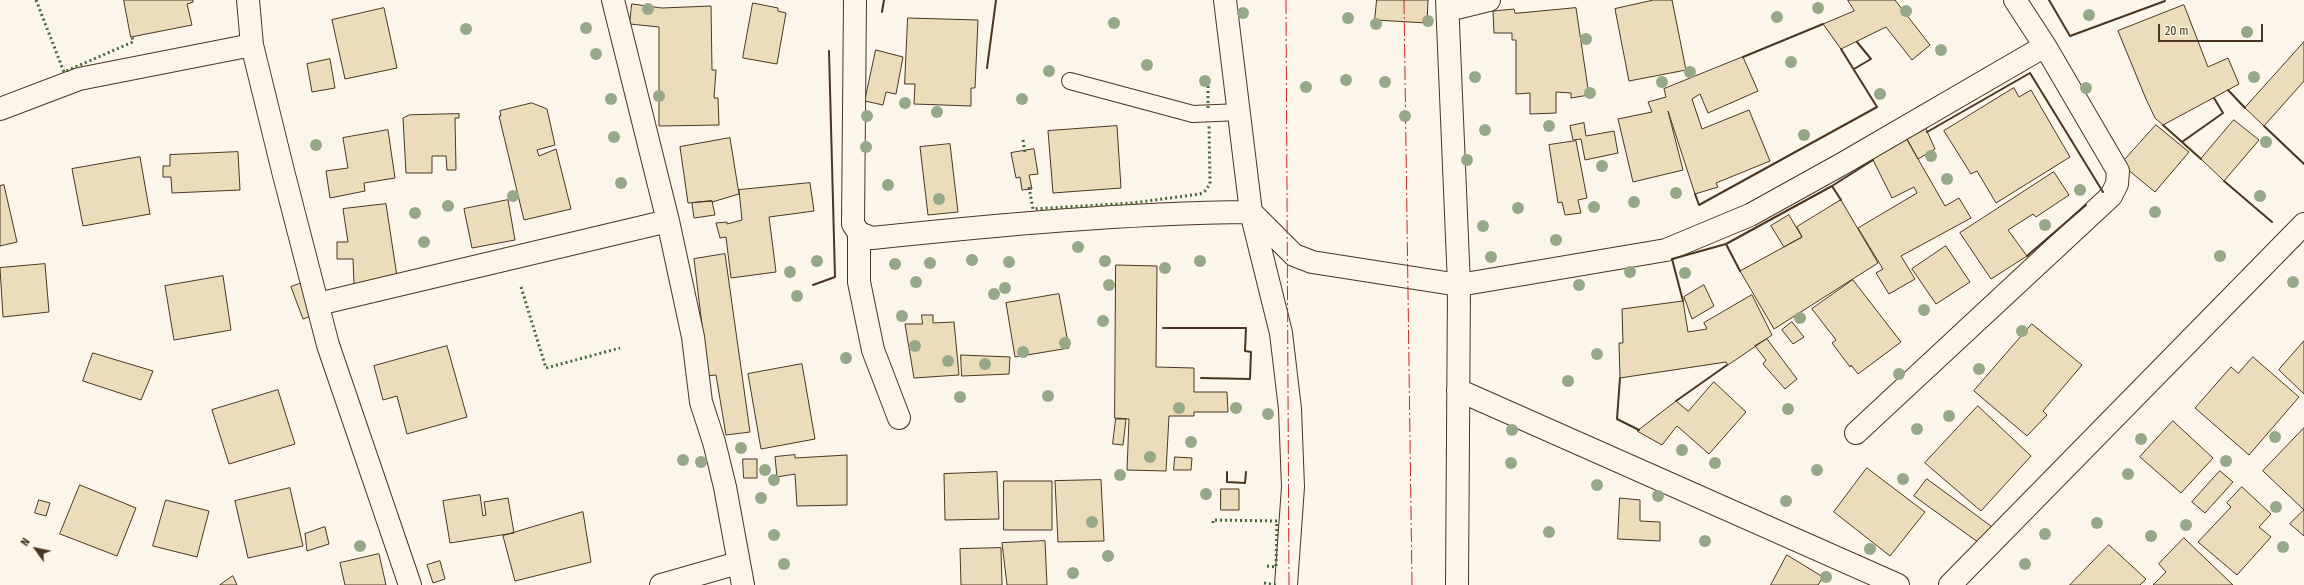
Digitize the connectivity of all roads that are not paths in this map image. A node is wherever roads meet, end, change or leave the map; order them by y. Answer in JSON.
{"nodes":[{"id":1,"x":248,"y":0,"type":"edge"},
{"id":2,"x":612,"y":0,"type":"edge"},
{"id":3,"x":855,"y":0,"type":"edge"},
{"id":4,"x":1225,"y":0,"type":"edge"},
{"id":5,"x":1489,"y":0,"type":"edge"},
{"id":6,"x":2015,"y":0,"type":"edge"},
{"id":7,"x":1447,"y":5,"type":"edge"},
{"id":8,"x":252,"y":45,"type":"junction"},
{"id":9,"x":2045,"y":46,"type":"junction"},
{"id":10,"x":1070,"y":81,"type":"dead end"},
{"id":11,"x":0,"y":109,"type":"edge"},
{"id":12,"x":1240,"y":112,"type":"junction"},
{"id":13,"x":1251,"y":212,"type":"junction"},
{"id":14,"x":668,"y":221,"type":"junction"},
{"id":15,"x":2304,"y":224,"type":"edge"},
{"id":16,"x":859,"y":233,"type":"junction"},
{"id":17,"x":1459,"y":285,"type":"junction"},
{"id":18,"x":318,"y":304,"type":"junction"},
{"id":19,"x":1458,"y":390,"type":"junction"},
{"id":20,"x":899,"y":418,"type":"dead end"},
{"id":21,"x":1856,"y":433,"type":"dead end"},
{"id":22,"x":738,"y":563,"type":"junction"},
{"id":23,"x":410,"y":585,"type":"edge"},
{"id":24,"x":661,"y":585,"type":"edge"},
{"id":25,"x":743,"y":585,"type":"edge"},
{"id":26,"x":1286,"y":585,"type":"edge"},
{"id":27,"x":1457,"y":585,"type":"edge"},
{"id":28,"x":1898,"y":585,"type":"edge"},
{"id":29,"x":1950,"y":585,"type":"edge"}],
"edges":[{"from":1,"to":8,"type":"street"},
{"from":2,"to":14,"type":"street"},
{"from":3,"to":16,"type":"street"},
{"from":4,"to":12,"type":"street"},
{"from":5,"to":7,"type":"street"},
{"from":6,"to":9,"type":"street"},
{"from":7,"to":17,"type":"street"},
{"from":8,"to":11,"type":"street"},
{"from":8,"to":18,"type":"street"},
{"from":9,"to":17,"type":"street"},
{"from":9,"to":21,"type":"street"},
{"from":10,"to":12,"type":"lane"},
{"from":12,"to":13,"type":"street"},
{"from":13,"to":16,"type":"street"},
{"from":13,"to":17,"type":"street"},
{"from":13,"to":26,"type":"street"},
{"from":14,"to":18,"type":"street"},
{"from":14,"to":22,"type":"street"},
{"from":15,"to":29,"type":"street"},
{"from":16,"to":20,"type":"street"},
{"from":17,"to":19,"type":"street"},
{"from":18,"to":23,"type":"street"},
{"from":19,"to":27,"type":"street"},
{"from":19,"to":28,"type":"street"},
{"from":22,"to":24,"type":"street"},
{"from":22,"to":25,"type":"street"}]}
